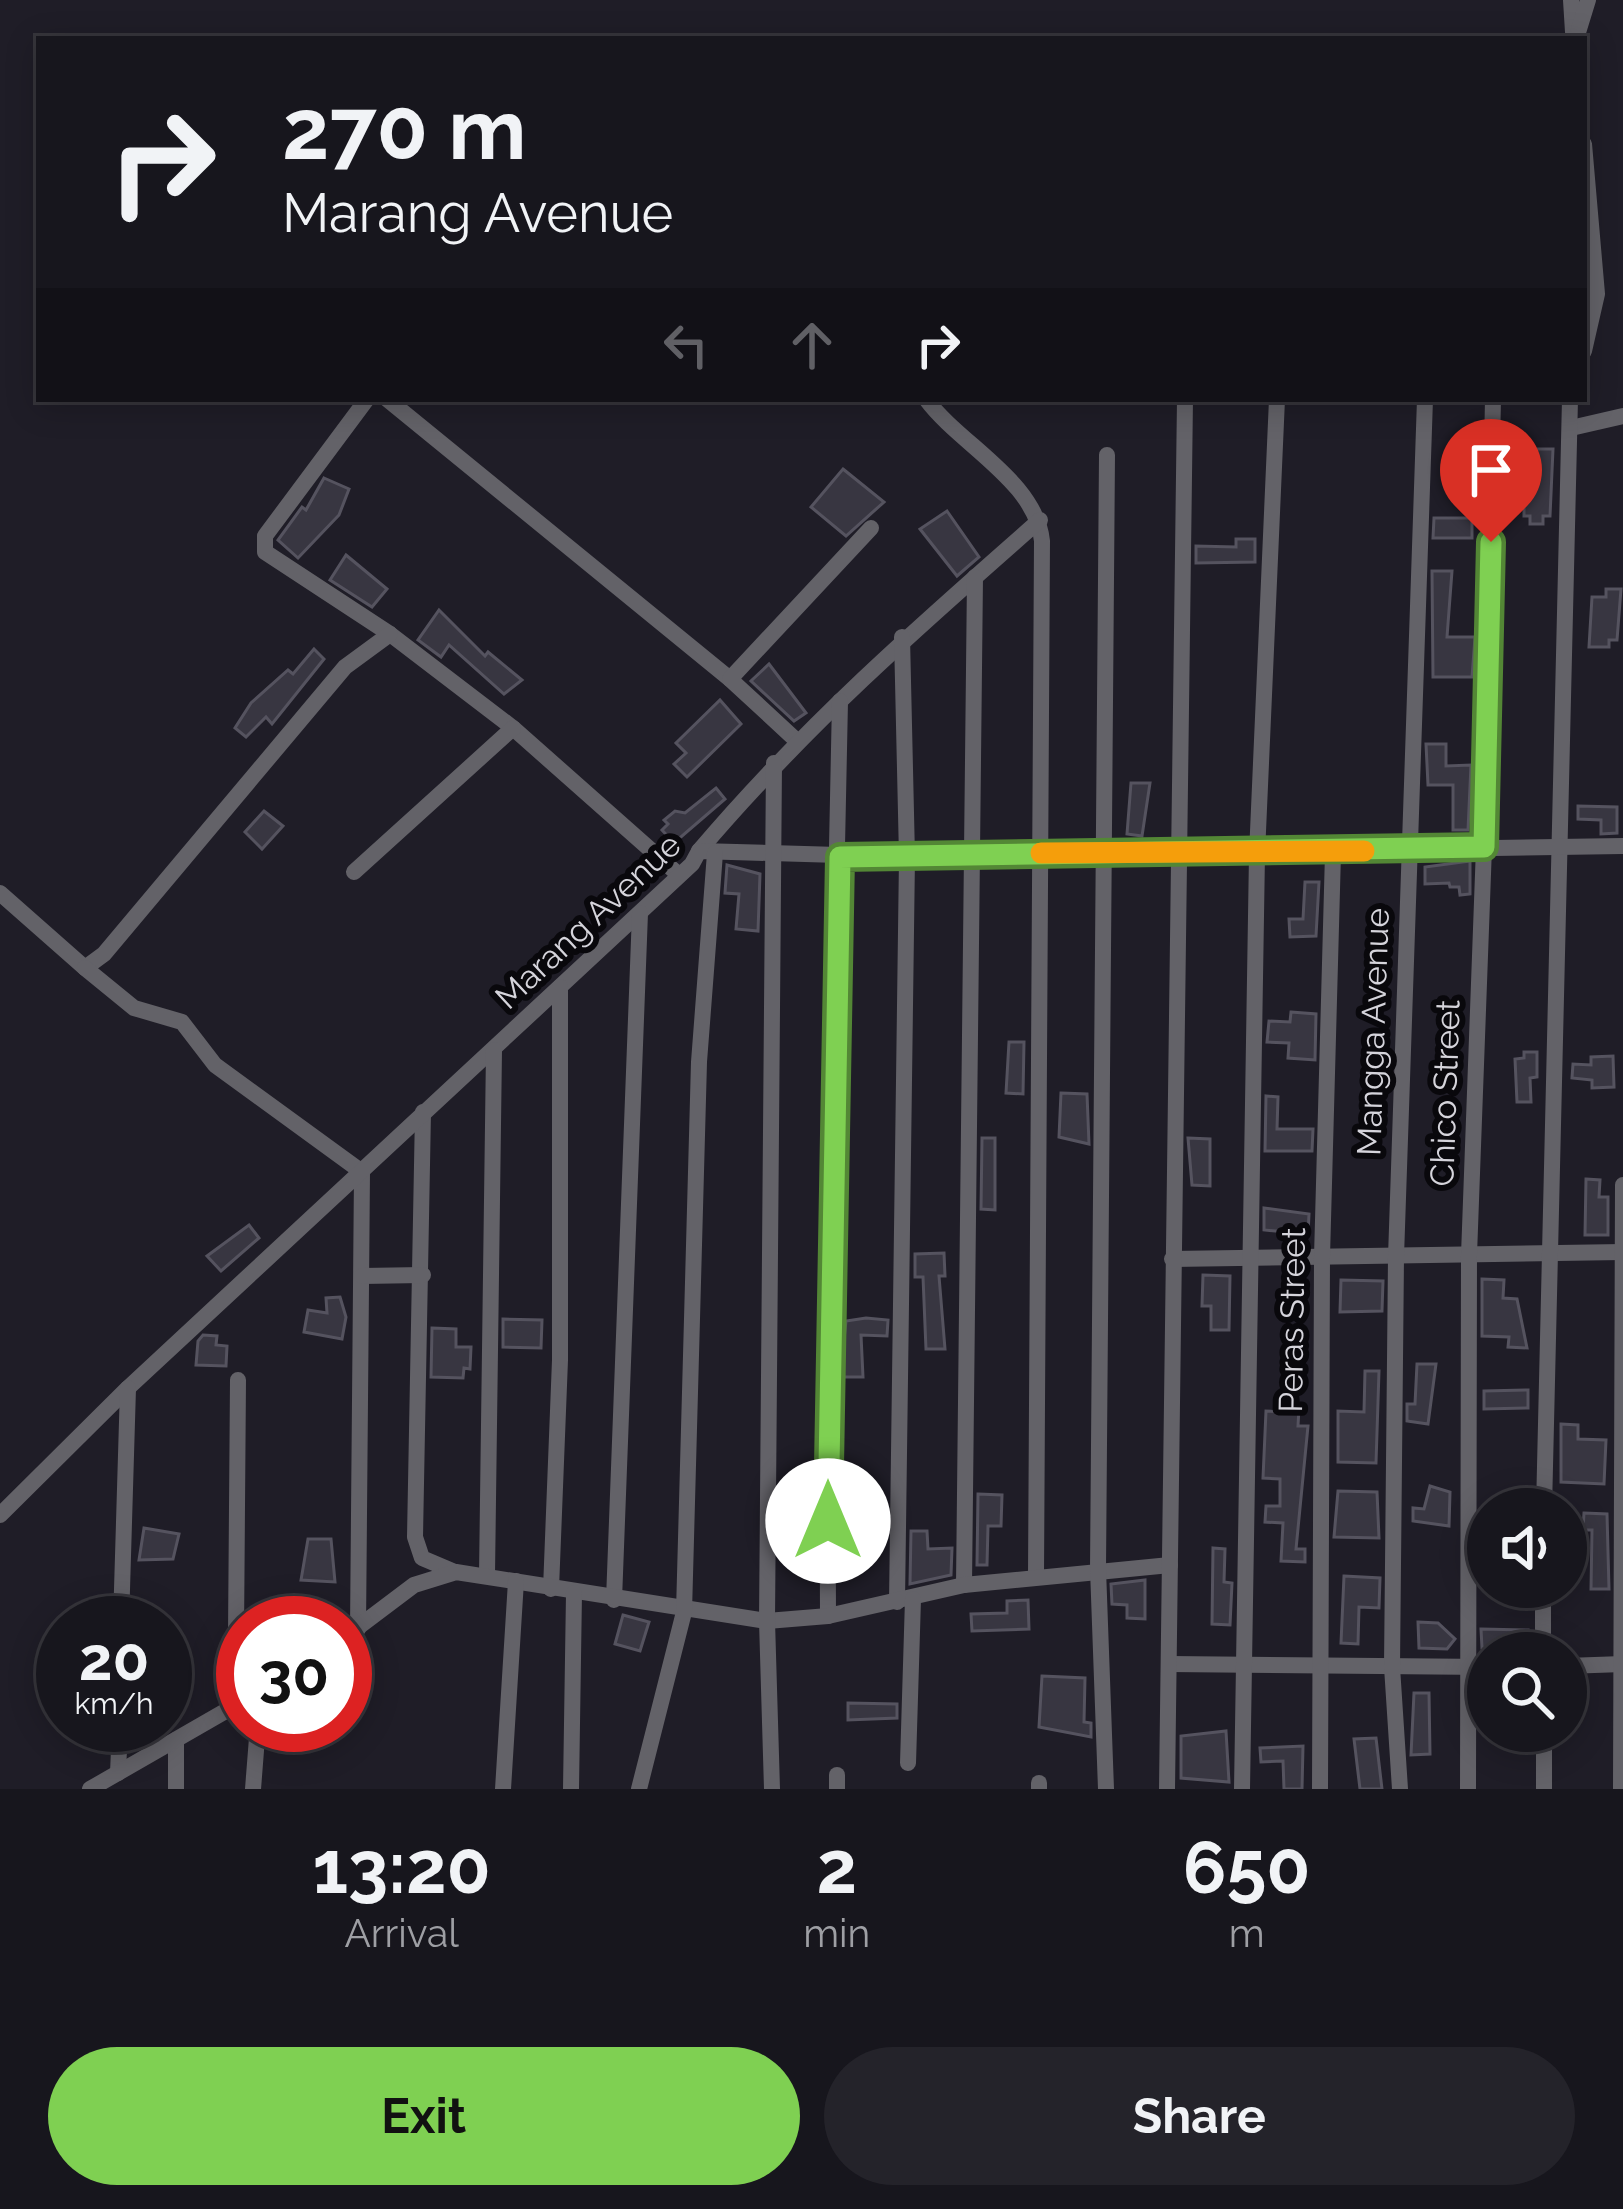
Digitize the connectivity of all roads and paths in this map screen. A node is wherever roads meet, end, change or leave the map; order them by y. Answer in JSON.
{"nodes":[{"id":1,"x":1571,"y":0,"type":"edge"},
{"id":2,"x":1588,"y":0,"type":"edge"},
{"id":3,"x":1575,"y":36,"type":"edge"},
{"id":4,"x":1576,"y":36,"type":"edge"},
{"id":5,"x":1587,"y":179,"type":"edge"},
{"id":6,"x":1587,"y":338,"type":"edge"},
{"id":7,"x":365,"y":402,"type":"edge"},
{"id":8,"x":391,"y":402,"type":"edge"},
{"id":9,"x":929,"y":402,"type":"edge"},
{"id":10,"x":1185,"y":402,"type":"edge"},
{"id":11,"x":1277,"y":402,"type":"edge"},
{"id":12,"x":1425,"y":402,"type":"edge"},
{"id":13,"x":1492,"y":402,"type":"edge"},
{"id":14,"x":1570,"y":402,"type":"edge"},
{"id":15,"x":1623,"y":416,"type":"edge"},
{"id":16,"x":1570,"y":428,"type":"junction"},
{"id":17,"x":1107,"y":455,"type":"dead end"},
{"id":18,"x":1040,"y":520,"type":"junction"},
{"id":19,"x":871,"y":528,"type":"dead end"},
{"id":20,"x":975,"y":578,"type":"junction"},
{"id":21,"x":390,"y":634,"type":"junction"},
{"id":22,"x":902,"y":637,"type":"junction"},
{"id":23,"x":730,"y":679,"type":"junction"},
{"id":24,"x":840,"y":701,"type":"junction"},
{"id":25,"x":513,"y":728,"type":"junction"},
{"id":26,"x":796,"y":740,"type":"junction"},
{"id":27,"x":774,"y":763,"type":"junction"},
{"id":28,"x":1559,"y":845,"type":"junction"},
{"id":29,"x":1623,"y":846,"type":"edge"},
{"id":30,"x":1484,"y":847,"type":"junction"},
{"id":31,"x":1408,"y":848,"type":"junction"},
{"id":32,"x":1107,"y":851,"type":"junction"},
{"id":33,"x":707,"y":852,"type":"junction"},
{"id":34,"x":1176,"y":852,"type":"junction"},
{"id":35,"x":1040,"y":853,"type":"junction"},
{"id":36,"x":1333,"y":853,"type":"junction"},
{"id":37,"x":1257,"y":854,"type":"junction"},
{"id":38,"x":973,"y":855,"type":"junction"},
{"id":39,"x":772,"y":857,"type":"junction"},
{"id":40,"x":840,"y":857,"type":"junction"},
{"id":41,"x":907,"y":857,"type":"junction"},
{"id":42,"x":354,"y":872,"type":"dead end"},
{"id":43,"x":679,"y":874,"type":"junction"},
{"id":44,"x":0,"y":893,"type":"edge"},
{"id":45,"x":640,"y":913,"type":"junction"},
{"id":46,"x":85,"y":968,"type":"junction"},
{"id":47,"x":560,"y":987,"type":"junction"},
{"id":48,"x":494,"y":1050,"type":"junction"},
{"id":49,"x":423,"y":1112,"type":"junction"},
{"id":50,"x":362,"y":1172,"type":"junction"},
{"id":51,"x":1623,"y":1185,"type":"edge"},
{"id":52,"x":1546,"y":1251,"type":"junction"},
{"id":53,"x":1622,"y":1252,"type":"edge"},
{"id":54,"x":1469,"y":1255,"type":"junction"},
{"id":55,"x":1322,"y":1257,"type":"junction"},
{"id":56,"x":1396,"y":1257,"type":"junction"},
{"id":57,"x":1248,"y":1258,"type":"junction"},
{"id":58,"x":1172,"y":1259,"type":"junction"},
{"id":59,"x":423,"y":1275,"type":"junction"},
{"id":60,"x":362,"y":1276,"type":"junction"},
{"id":61,"x":238,"y":1380,"type":"dead end"},
{"id":62,"x":128,"y":1388,"type":"junction"},
{"id":63,"x":1544,"y":1488,"type":"edge"},
{"id":64,"x":0,"y":1515,"type":"edge"},
{"id":65,"x":1170,"y":1565,"type":"junction"},
{"id":66,"x":1098,"y":1569,"type":"junction"},
{"id":67,"x":456,"y":1572,"type":"junction"},
{"id":68,"x":487,"y":1576,"type":"junction"},
{"id":69,"x":1036,"y":1576,"type":"junction"},
{"id":70,"x":516,"y":1581,"type":"junction"},
{"id":71,"x":964,"y":1585,"type":"junction"},
{"id":72,"x":551,"y":1589,"type":"junction"},
{"id":73,"x":574,"y":1593,"type":"junction"},
{"id":74,"x":122,"y":1596,"type":"edge"},
{"id":75,"x":236,"y":1596,"type":"edge"},
{"id":76,"x":352,"y":1596,"type":"edge"},
{"id":77,"x":614,"y":1600,"type":"junction"},
{"id":78,"x":905,"y":1600,"type":"junction"},
{"id":79,"x":685,"y":1612,"type":"junction"},
{"id":80,"x":828,"y":1616,"type":"junction"},
{"id":81,"x":372,"y":1617,"type":"edge"},
{"id":82,"x":767,"y":1621,"type":"junction"},
{"id":83,"x":1478,"y":1632,"type":"edge"},
{"id":84,"x":1169,"y":1664,"type":"junction"},
{"id":85,"x":1621,"y":1664,"type":"edge"},
{"id":86,"x":1587,"y":1665,"type":"edge"},
{"id":87,"x":1245,"y":1666,"type":"junction"},
{"id":88,"x":1318,"y":1666,"type":"junction"},
{"id":89,"x":1392,"y":1667,"type":"junction"},
{"id":90,"x":1467,"y":1667,"type":"edge"},
{"id":91,"x":157,"y":1752,"type":"edge"},
{"id":92,"x":176,"y":1752,"type":"edge"},
{"id":93,"x":256,"y":1752,"type":"edge"},
{"id":94,"x":1471,"y":1752,"type":"edge"},
{"id":95,"x":1544,"y":1752,"type":"edge"},
{"id":96,"x":908,"y":1763,"type":"dead end"},
{"id":97,"x":112,"y":1780,"type":"edge"},
{"id":98,"x":90,"y":1789,"type":"edge"},
{"id":99,"x":176,"y":1789,"type":"edge"},
{"id":100,"x":253,"y":1789,"type":"edge"},
{"id":101,"x":503,"y":1789,"type":"edge"},
{"id":102,"x":571,"y":1789,"type":"edge"},
{"id":103,"x":639,"y":1789,"type":"edge"},
{"id":104,"x":772,"y":1789,"type":"edge"},
{"id":105,"x":1106,"y":1789,"type":"edge"},
{"id":106,"x":1167,"y":1789,"type":"edge"},
{"id":107,"x":1242,"y":1789,"type":"edge"},
{"id":108,"x":1320,"y":1789,"type":"edge"},
{"id":109,"x":1400,"y":1789,"type":"edge"},
{"id":110,"x":1468,"y":1789,"type":"edge"},
{"id":111,"x":1544,"y":1789,"type":"edge"},
{"id":112,"x":1621,"y":1789,"type":"edge"}],
"edges":[{"from":1,"to":3,"type":"street"},
{"from":2,"to":4,"type":"street"},
{"from":5,"to":6,"type":"street"},
{"from":7,"to":21,"type":"street"},
{"from":8,"to":23,"type":"street"},
{"from":9,"to":18,"type":"street"},
{"from":10,"to":34,"type":"street"},
{"from":11,"to":37,"type":"street"},
{"from":12,"to":31,"type":"street","name":"Mangga Avenue"},
{"from":13,"to":30,"type":"street","name":"Chico Street"},
{"from":14,"to":16,"type":"street"},
{"from":15,"to":16,"type":"street"},
{"from":16,"to":28,"type":"street"},
{"from":17,"to":32,"type":"street"},
{"from":18,"to":20,"type":"street"},
{"from":18,"to":35,"type":"street"},
{"from":19,"to":23,"type":"street"},
{"from":20,"to":22,"type":"street"},
{"from":20,"to":38,"type":"street"},
{"from":21,"to":25,"type":"street"},
{"from":21,"to":46,"type":"street"},
{"from":22,"to":24,"type":"street"},
{"from":22,"to":41,"type":"street"},
{"from":23,"to":26,"type":"street"},
{"from":24,"to":26,"type":"street"},
{"from":24,"to":40,"type":"street"},
{"from":25,"to":42,"type":"street"},
{"from":25,"to":43,"type":"street"},
{"from":26,"to":27,"type":"street"},
{"from":27,"to":33,"type":"street"},
{"from":27,"to":39,"type":"street"},
{"from":28,"to":29,"type":"street","name":"Marang Avenue"},
{"from":28,"to":30,"type":"street","name":"Marang Avenue"},
{"from":28,"to":52,"type":"street"},
{"from":30,"to":31,"type":"street","name":"Marang Avenue"},
{"from":30,"to":54,"type":"street","name":"Chico Street"},
{"from":31,"to":36,"type":"street","name":"Marang Avenue"},
{"from":31,"to":56,"type":"street","name":"Mangga Avenue"},
{"from":32,"to":34,"type":"street","name":"Marang Avenue"},
{"from":32,"to":35,"type":"street","name":"Marang Avenue"},
{"from":32,"to":66,"type":"street"},
{"from":33,"to":39,"type":"street","name":"Marang Avenue"},
{"from":33,"to":43,"type":"street","name":"Marang Avenue"},
{"from":33,"to":79,"type":"street"},
{"from":34,"to":37,"type":"street","name":"Marang Avenue"},
{"from":34,"to":58,"type":"street"},
{"from":35,"to":38,"type":"street","name":"Marang Avenue"},
{"from":35,"to":69,"type":"street"},
{"from":36,"to":37,"type":"street","name":"Marang Avenue"},
{"from":36,"to":55,"type":"street","name":"Peras Street"},
{"from":37,"to":57,"type":"street"},
{"from":38,"to":41,"type":"street","name":"Marang Avenue"},
{"from":38,"to":71,"type":"street"},
{"from":39,"to":40,"type":"street","name":"Marang Avenue"},
{"from":39,"to":82,"type":"street"},
{"from":40,"to":41,"type":"street","name":"Marang Avenue"},
{"from":40,"to":80,"type":"street"},
{"from":41,"to":78,"type":"street"},
{"from":43,"to":45,"type":"street","name":"Marang Avenue"},
{"from":44,"to":46,"type":"street"},
{"from":45,"to":47,"type":"street","name":"Marang Avenue"},
{"from":45,"to":77,"type":"street"},
{"from":46,"to":50,"type":"street"},
{"from":47,"to":48,"type":"street","name":"Marang Avenue"},
{"from":47,"to":72,"type":"street"},
{"from":48,"to":49,"type":"street","name":"Marang Avenue"},
{"from":48,"to":68,"type":"street"},
{"from":49,"to":50,"type":"street","name":"Marang Avenue"},
{"from":49,"to":59,"type":"street"},
{"from":50,"to":60,"type":"street"},
{"from":50,"to":62,"type":"street","name":"Marang Avenue"},
{"from":51,"to":53,"type":"street"},
{"from":52,"to":53,"type":"street"},
{"from":52,"to":54,"type":"street"},
{"from":52,"to":63,"type":"street"},
{"from":53,"to":85,"type":"street"},
{"from":54,"to":56,"type":"street"},
{"from":54,"to":83,"type":"street","name":"Chico Street"},
{"from":55,"to":56,"type":"street"},
{"from":55,"to":57,"type":"street"},
{"from":55,"to":88,"type":"street","name":"Peras Street"},
{"from":56,"to":89,"type":"street","name":"Mangga Avenue"},
{"from":57,"to":58,"type":"street"},
{"from":57,"to":87,"type":"street"},
{"from":58,"to":65,"type":"street"},
{"from":59,"to":60,"type":"street"},
{"from":59,"to":67,"type":"street"},
{"from":60,"to":76,"type":"street"},
{"from":61,"to":75,"type":"street"},
{"from":62,"to":64,"type":"street","name":"Marang Avenue"},
{"from":62,"to":74,"type":"street"},
{"from":65,"to":66,"type":"street"},
{"from":65,"to":84,"type":"street"},
{"from":66,"to":69,"type":"street"},
{"from":66,"to":105,"type":"street"},
{"from":67,"to":68,"type":"street"},
{"from":67,"to":81,"type":"street"},
{"from":68,"to":70,"type":"street"},
{"from":69,"to":71,"type":"street"},
{"from":70,"to":72,"type":"street"},
{"from":70,"to":101,"type":"street"},
{"from":71,"to":78,"type":"street"},
{"from":72,"to":73,"type":"street"},
{"from":73,"to":77,"type":"street"},
{"from":73,"to":102,"type":"street"},
{"from":77,"to":79,"type":"street"},
{"from":78,"to":80,"type":"street"},
{"from":78,"to":96,"type":"street"},
{"from":79,"to":82,"type":"street"},
{"from":79,"to":103,"type":"street"},
{"from":80,"to":82,"type":"street"},
{"from":82,"to":104,"type":"street"},
{"from":84,"to":87,"type":"street"},
{"from":84,"to":106,"type":"street"},
{"from":85,"to":86,"type":"street"},
{"from":85,"to":112,"type":"street"},
{"from":87,"to":88,"type":"street"},
{"from":87,"to":107,"type":"street"},
{"from":88,"to":89,"type":"street"},
{"from":88,"to":108,"type":"street","name":"Peras Street"},
{"from":89,"to":90,"type":"street"},
{"from":89,"to":109,"type":"street","name":"Mangga Avenue"},
{"from":91,"to":97,"type":"street"},
{"from":92,"to":99,"type":"street"},
{"from":93,"to":100,"type":"street"},
{"from":94,"to":110,"type":"street","name":"Chico Street"},
{"from":95,"to":111,"type":"street"},
{"from":97,"to":98,"type":"street"}]}
